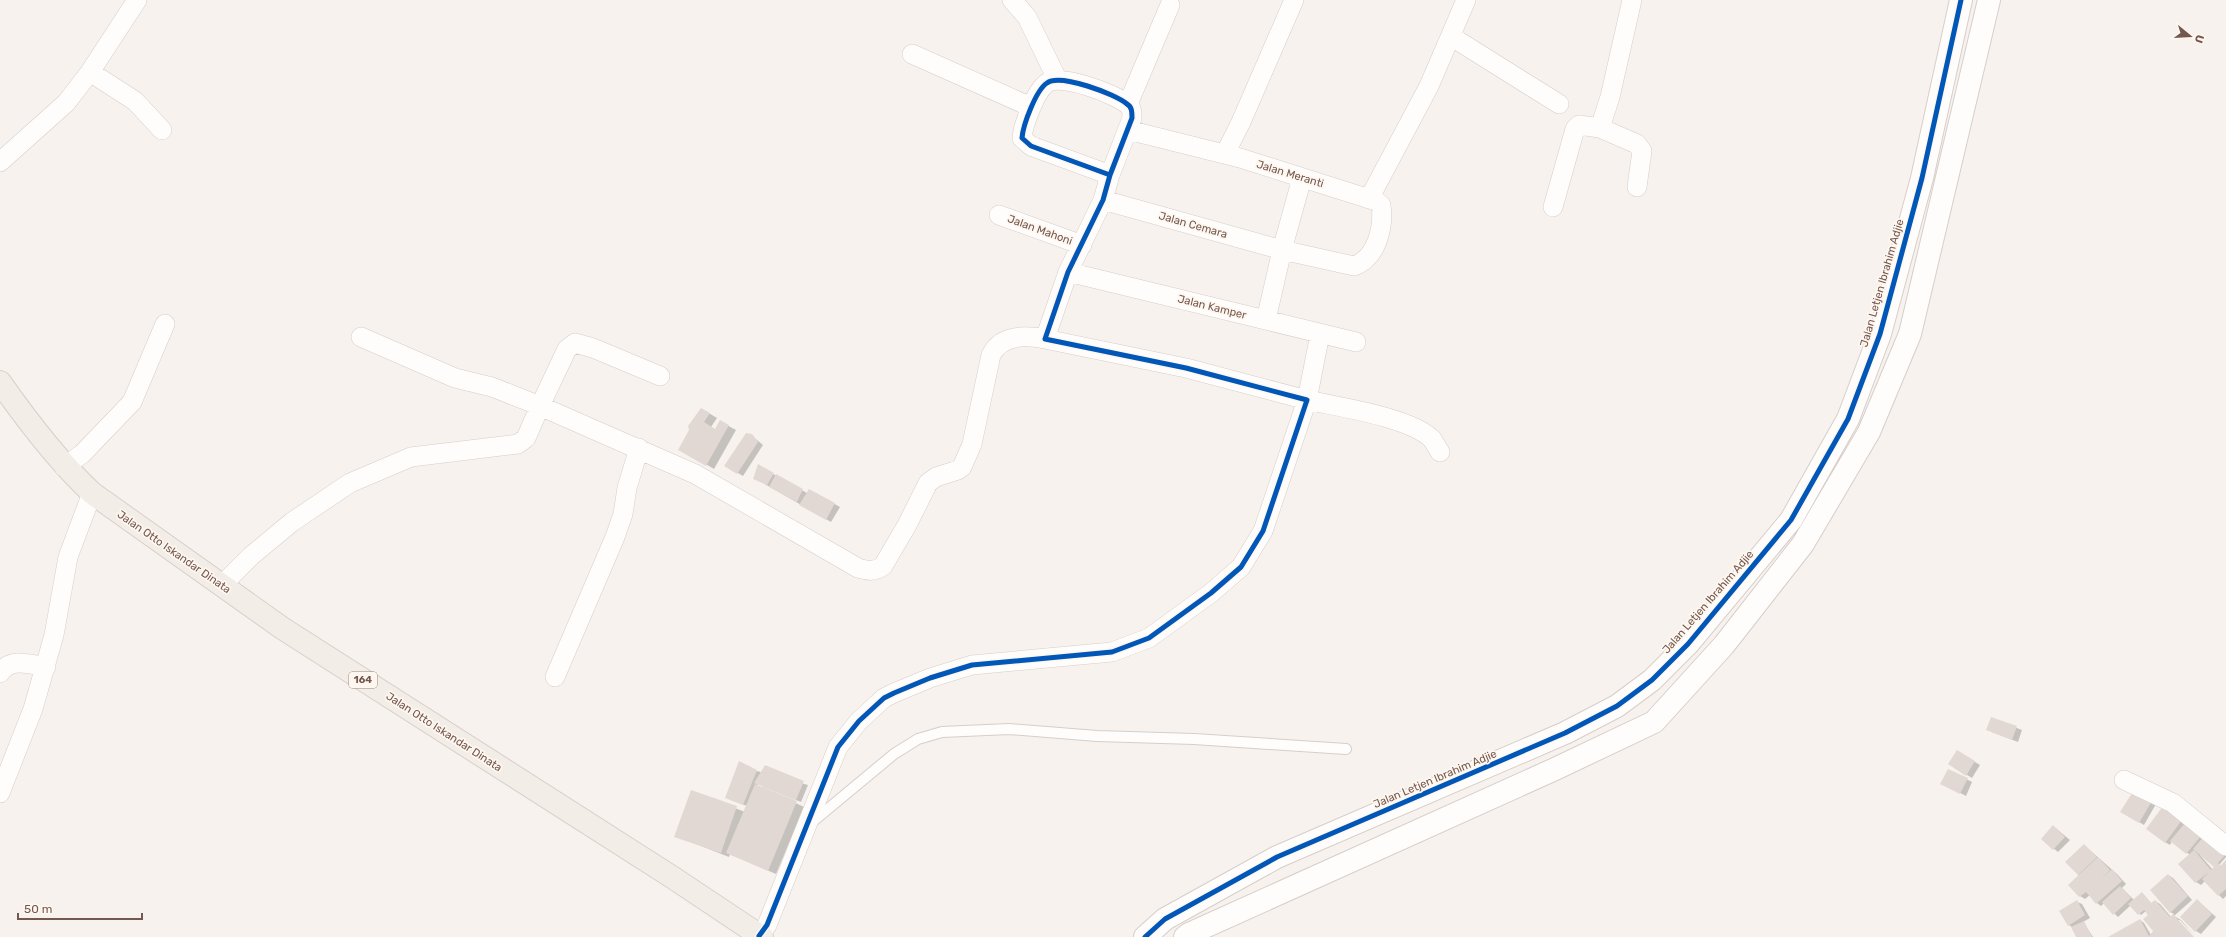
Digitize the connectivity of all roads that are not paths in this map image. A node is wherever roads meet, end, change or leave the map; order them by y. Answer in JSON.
{"nodes":[{"id":1,"x":137,"y":0,"type":"edge"},
{"id":2,"x":1012,"y":0,"type":"edge"},
{"id":3,"x":1294,"y":0,"type":"edge"},
{"id":4,"x":1466,"y":0,"type":"edge"},
{"id":5,"x":1632,"y":0,"type":"edge"},
{"id":6,"x":1961,"y":0,"type":"edge"},
{"id":7,"x":1988,"y":0,"type":"edge"},
{"id":8,"x":1170,"y":5,"type":"dead end"},
{"id":9,"x":1452,"y":37,"type":"junction"},
{"id":10,"x":912,"y":54,"type":"dead end"},
{"id":11,"x":90,"y":72,"type":"junction"},
{"id":12,"x":1057,"y":79,"type":"junction"},
{"id":13,"x":1128,"y":104,"type":"junction"},
{"id":14,"x":1559,"y":104,"type":"dead end"},
{"id":15,"x":1031,"y":107,"type":"junction"},
{"id":16,"x":1600,"y":128,"type":"junction"},
{"id":17,"x":162,"y":130,"type":"dead end"},
{"id":18,"x":1128,"y":130,"type":"junction"},
{"id":19,"x":1225,"y":154,"type":"junction"},
{"id":20,"x":0,"y":162,"type":"edge"},
{"id":21,"x":1110,"y":175,"type":"junction"},
{"id":22,"x":1302,"y":178,"type":"junction"},
{"id":23,"x":1637,"y":187,"type":"dead end"},
{"id":24,"x":1369,"y":199,"type":"junction"},
{"id":25,"x":1103,"y":200,"type":"junction"},
{"id":26,"x":1553,"y":207,"type":"dead end"},
{"id":27,"x":999,"y":215,"type":"dead end"},
{"id":28,"x":1082,"y":245,"type":"junction"},
{"id":29,"x":1282,"y":250,"type":"junction"},
{"id":30,"x":1068,"y":272,"type":"junction"},
{"id":31,"x":1266,"y":320,"type":"junction"},
{"id":32,"x":165,"y":324,"type":"dead end"},
{"id":33,"x":1320,"y":334,"type":"junction"},
{"id":34,"x":361,"y":337,"type":"dead end"},
{"id":35,"x":1045,"y":339,"type":"junction"},
{"id":36,"x":1356,"y":342,"type":"dead end"},
{"id":37,"x":660,"y":376,"type":"dead end"},
{"id":38,"x":0,"y":382,"type":"edge"},
{"id":39,"x":1307,"y":400,"type":"junction"},
{"id":40,"x":540,"y":406,"type":"junction"},
{"id":41,"x":639,"y":448,"type":"junction"},
{"id":42,"x":1440,"y":452,"type":"dead end"},
{"id":43,"x":64,"y":467,"type":"junction"},
{"id":44,"x":92,"y":493,"type":"junction"},
{"id":45,"x":221,"y":586,"type":"junction"},
{"id":46,"x":46,"y":667,"type":"junction"},
{"id":47,"x":0,"y":673,"type":"edge"},
{"id":48,"x":555,"y":678,"type":"dead end"},
{"id":49,"x":1346,"y":749,"type":"dead end"},
{"id":50,"x":6,"y":760,"type":"edge"},
{"id":51,"x":2124,"y":780,"type":"dead end"},
{"id":52,"x":0,"y":793,"type":"edge"},
{"id":53,"x":806,"y":828,"type":"junction"},
{"id":54,"x":2226,"y":846,"type":"edge"},
{"id":55,"x":761,"y":936,"type":"edge"},
{"id":56,"x":1145,"y":937,"type":"edge"},
{"id":57,"x":1185,"y":937,"type":"edge"}],
"edges":[{"from":1,"to":11,"type":"street"},
{"from":2,"to":12,"type":"street"},
{"from":3,"to":19,"type":"street"},
{"from":4,"to":9,"type":"street"},
{"from":5,"to":16,"type":"street"},
{"from":6,"to":56,"type":"street","name":"Jalan Letjen Ibrahim Adjie"},
{"from":7,"to":57,"type":"street"},
{"from":8,"to":13,"type":"street"},
{"from":9,"to":14,"type":"street"},
{"from":9,"to":24,"type":"street"},
{"from":10,"to":15,"type":"street"},
{"from":11,"to":17,"type":"street"},
{"from":11,"to":20,"type":"street"},
{"from":12,"to":13,"type":"street"},
{"from":12,"to":15,"type":"street"},
{"from":13,"to":18,"type":"street"},
{"from":15,"to":21,"type":"street"},
{"from":16,"to":23,"type":"street"},
{"from":16,"to":26,"type":"street"},
{"from":18,"to":19,"type":"street","name":"Jalan Meranti"},
{"from":18,"to":21,"type":"street"},
{"from":19,"to":22,"type":"street","name":"Jalan Meranti"},
{"from":21,"to":25,"type":"street"},
{"from":22,"to":24,"type":"street","name":"Jalan Meranti"},
{"from":22,"to":29,"type":"street"},
{"from":24,"to":29,"type":"street","name":"Jalan Cemara"},
{"from":25,"to":28,"type":"street"},
{"from":25,"to":29,"type":"street","name":"Jalan Cemara"},
{"from":27,"to":28,"type":"street","name":"Jalan Mahoni"},
{"from":28,"to":30,"type":"street"},
{"from":29,"to":31,"type":"street"},
{"from":30,"to":31,"type":"street","name":"Jalan Kamper"},
{"from":30,"to":35,"type":"street"},
{"from":31,"to":33,"type":"street","name":"Jalan Kamper"},
{"from":32,"to":43,"type":"street"},
{"from":33,"to":36,"type":"street","name":"Jalan Kamper"},
{"from":33,"to":39,"type":"street"},
{"from":34,"to":40,"type":"street"},
{"from":35,"to":39,"type":"street"},
{"from":35,"to":41,"type":"street"},
{"from":37,"to":40,"type":"street"},
{"from":38,"to":43,"type":"main road","name":"Jalan Otto Iskandar Dinata","number":"164"},
{"from":39,"to":42,"type":"street"},
{"from":39,"to":53,"type":"street"},
{"from":40,"to":41,"type":"street"},
{"from":40,"to":45,"type":"street"},
{"from":41,"to":48,"type":"street"},
{"from":43,"to":44,"type":"main road","name":"Jalan Otto Iskandar Dinata","number":"164"},
{"from":44,"to":45,"type":"main road","name":"Jalan Otto Iskandar Dinata","number":"164"},
{"from":44,"to":46,"type":"street"},
{"from":45,"to":55,"type":"main road","name":"Jalan Otto Iskandar Dinata","number":"164"},
{"from":46,"to":47,"type":"street"},
{"from":46,"to":50,"type":"street"},
{"from":49,"to":53,"type":"lane"},
{"from":50,"to":52,"type":"street"},
{"from":51,"to":54,"type":"street"},
{"from":53,"to":55,"type":"street"}]}
